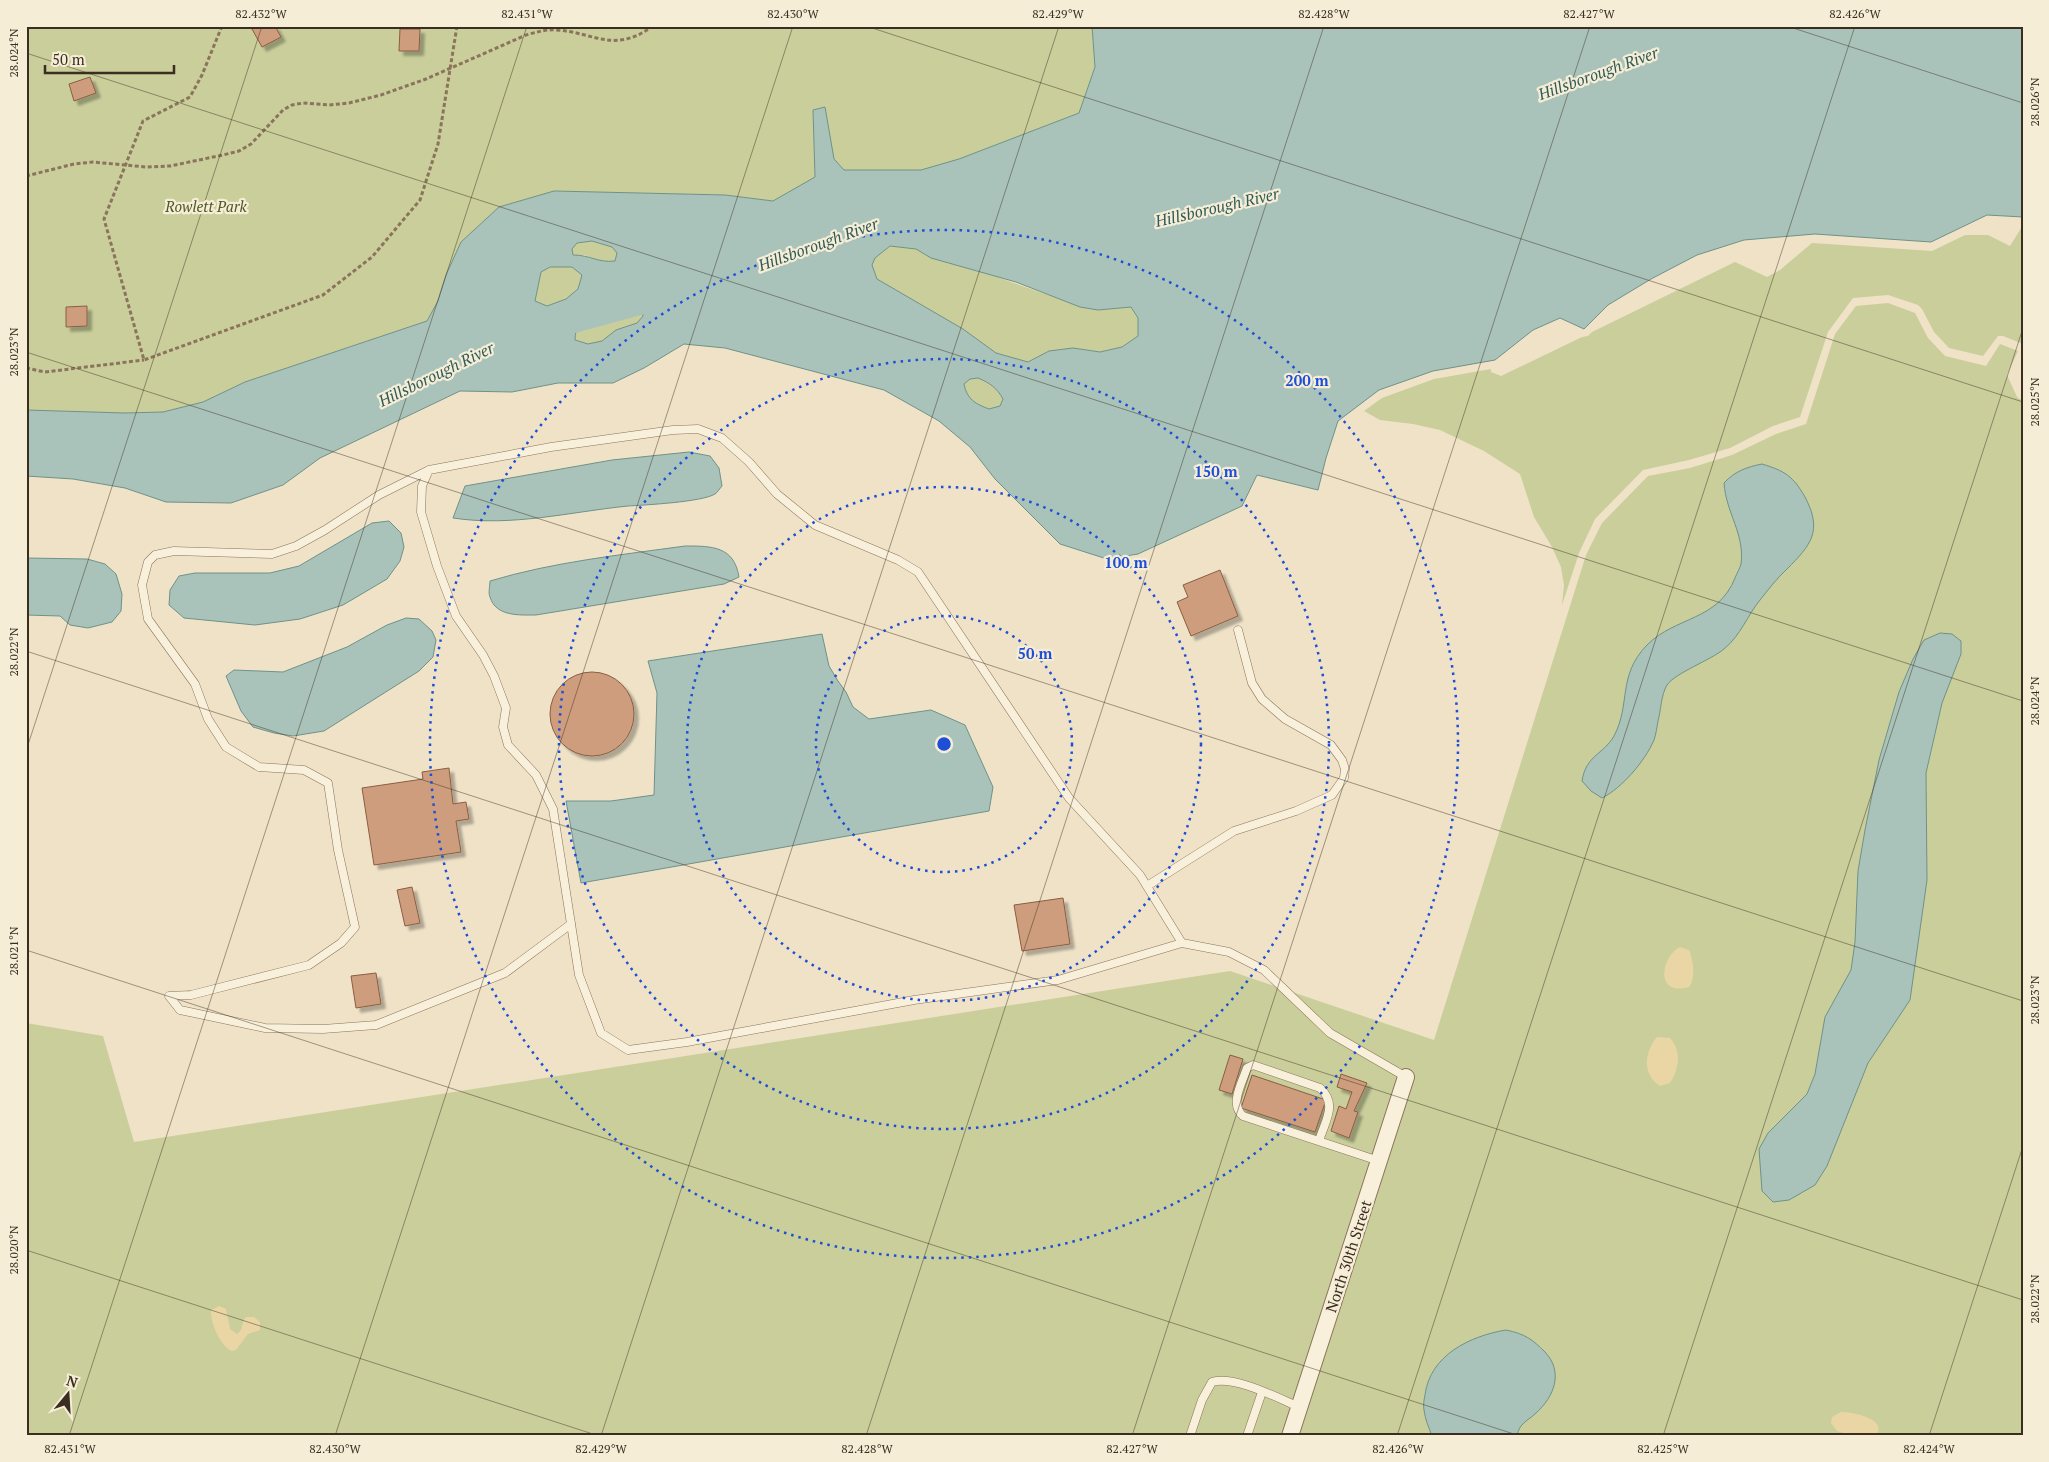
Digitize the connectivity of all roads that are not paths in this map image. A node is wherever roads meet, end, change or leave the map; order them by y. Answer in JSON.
{"nodes":[{"id":1,"x":429,"y":470,"type":"junction"},
{"id":2,"x":1238,"y":630,"type":"dead end"},
{"id":3,"x":1147,"y":886,"type":"junction"},
{"id":4,"x":571,"y":924,"type":"junction"},
{"id":5,"x":1182,"y":943,"type":"junction"},
{"id":6,"x":1406,"y":1077,"type":"joint"},
{"id":7,"x":1319,"y":1141,"type":"junction"},
{"id":8,"x":1379,"y":1161,"type":"junction"},
{"id":9,"x":1262,"y":1392,"type":"junction"},
{"id":10,"x":1299,"y":1406,"type":"junction"},
{"id":11,"x":1190,"y":1436,"type":"edge"},
{"id":12,"x":1247,"y":1436,"type":"edge"},
{"id":13,"x":1290,"y":1436,"type":"edge"}],
"edges":[{"from":1,"to":3,"type":"lane"},
{"from":1,"to":4,"type":"lane"},
{"from":1,"to":4,"type":"lane"},
{"from":2,"to":3,"type":"lane"},
{"from":3,"to":5,"type":"lane"},
{"from":4,"to":5,"type":"lane"},
{"from":5,"to":6,"type":"lane"},
{"from":6,"to":8,"type":"street","name":"North 30th Street"},
{"from":7,"to":7,"type":"lane"},
{"from":7,"to":8,"type":"lane"},
{"from":8,"to":10,"type":"street","name":"North 30th Street"},
{"from":9,"to":10,"type":"lane"},
{"from":9,"to":11,"type":"lane"},
{"from":9,"to":12,"type":"lane"},
{"from":10,"to":13,"type":"street","name":"North 30th Street"}]}
